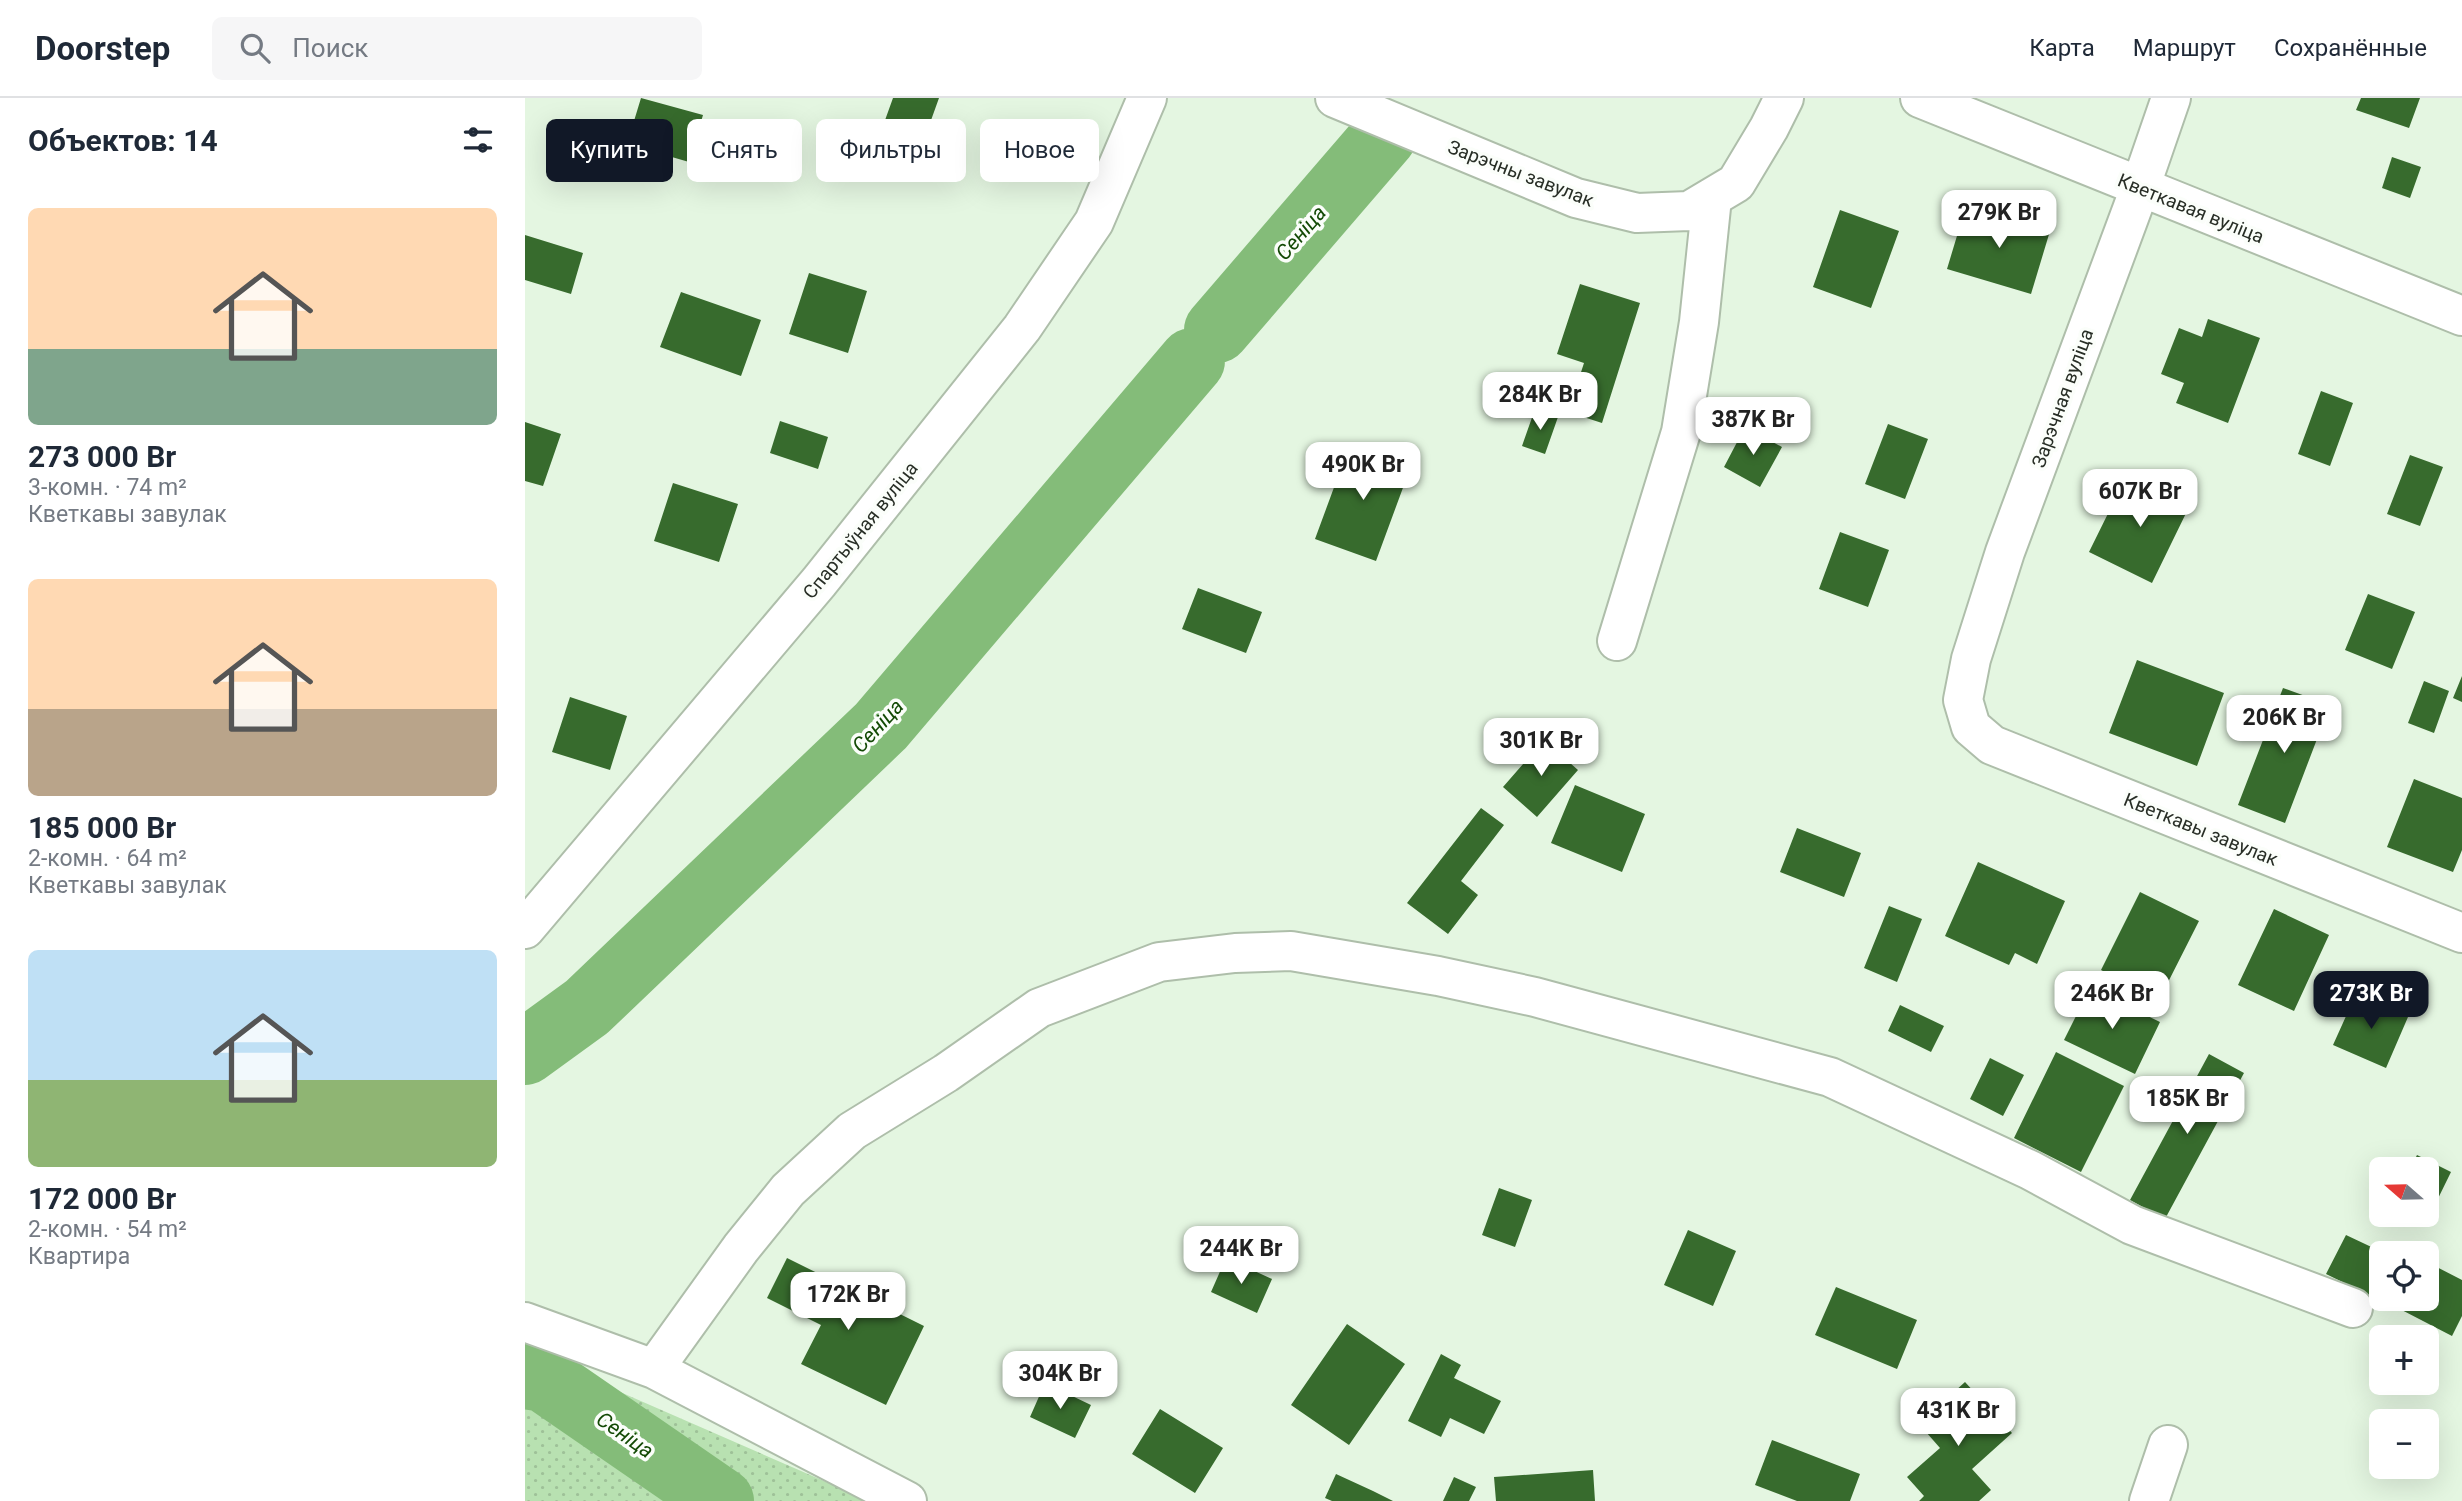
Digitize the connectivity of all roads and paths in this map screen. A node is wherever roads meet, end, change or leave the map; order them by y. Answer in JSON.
{"nodes":[{"id":1,"x":1335,"y":98,"type":"edge"},
{"id":2,"x":1784,"y":98,"type":"edge"},
{"id":3,"x":1920,"y":98,"type":"edge"},
{"id":4,"x":2171,"y":98,"type":"edge"},
{"id":5,"x":1154,"y":101,"type":"edge"},
{"id":6,"x":2140,"y":188,"type":"junction"},
{"id":7,"x":1712,"y":198,"type":"junction"},
{"id":8,"x":2462,"y":316,"type":"edge"},
{"id":9,"x":1617,"y":641,"type":"dead end"},
{"id":10,"x":1963,"y":700,"type":"joint"},
{"id":11,"x":525,"y":929,"type":"edge"},
{"id":12,"x":2462,"y":933,"type":"edge"},
{"id":13,"x":2353,"y":1308,"type":"dead end"},
{"id":14,"x":525,"y":1322,"type":"edge"},
{"id":15,"x":655,"y":1369,"type":"junction"},
{"id":16,"x":2168,"y":1445,"type":"dead end"},
{"id":17,"x":908,"y":1501,"type":"edge"},
{"id":18,"x":2149,"y":1501,"type":"edge"}],
"edges":[{"from":1,"to":7,"type":"street","name":"Зарэчны завулак"},
{"from":2,"to":7,"type":"street","name":"Зарэчны завулак"},
{"from":3,"to":6,"type":"street","name":"Кветкавая вуліца"},
{"from":4,"to":6,"type":"street","name":"Зарэчная вуліца"},
{"from":5,"to":11,"type":"street","name":"Спартыўная вуліца"},
{"from":6,"to":8,"type":"street","name":"Кветкавая вуліца"},
{"from":6,"to":10,"type":"street","name":"Зарэчная вуліца"},
{"from":7,"to":9,"type":"street"},
{"from":10,"to":12,"type":"street","name":"Кветкавы завулак"},
{"from":13,"to":15,"type":"street"},
{"from":14,"to":15,"type":"street"},
{"from":15,"to":17,"type":"street"},
{"from":16,"to":18,"type":"street"}]}
